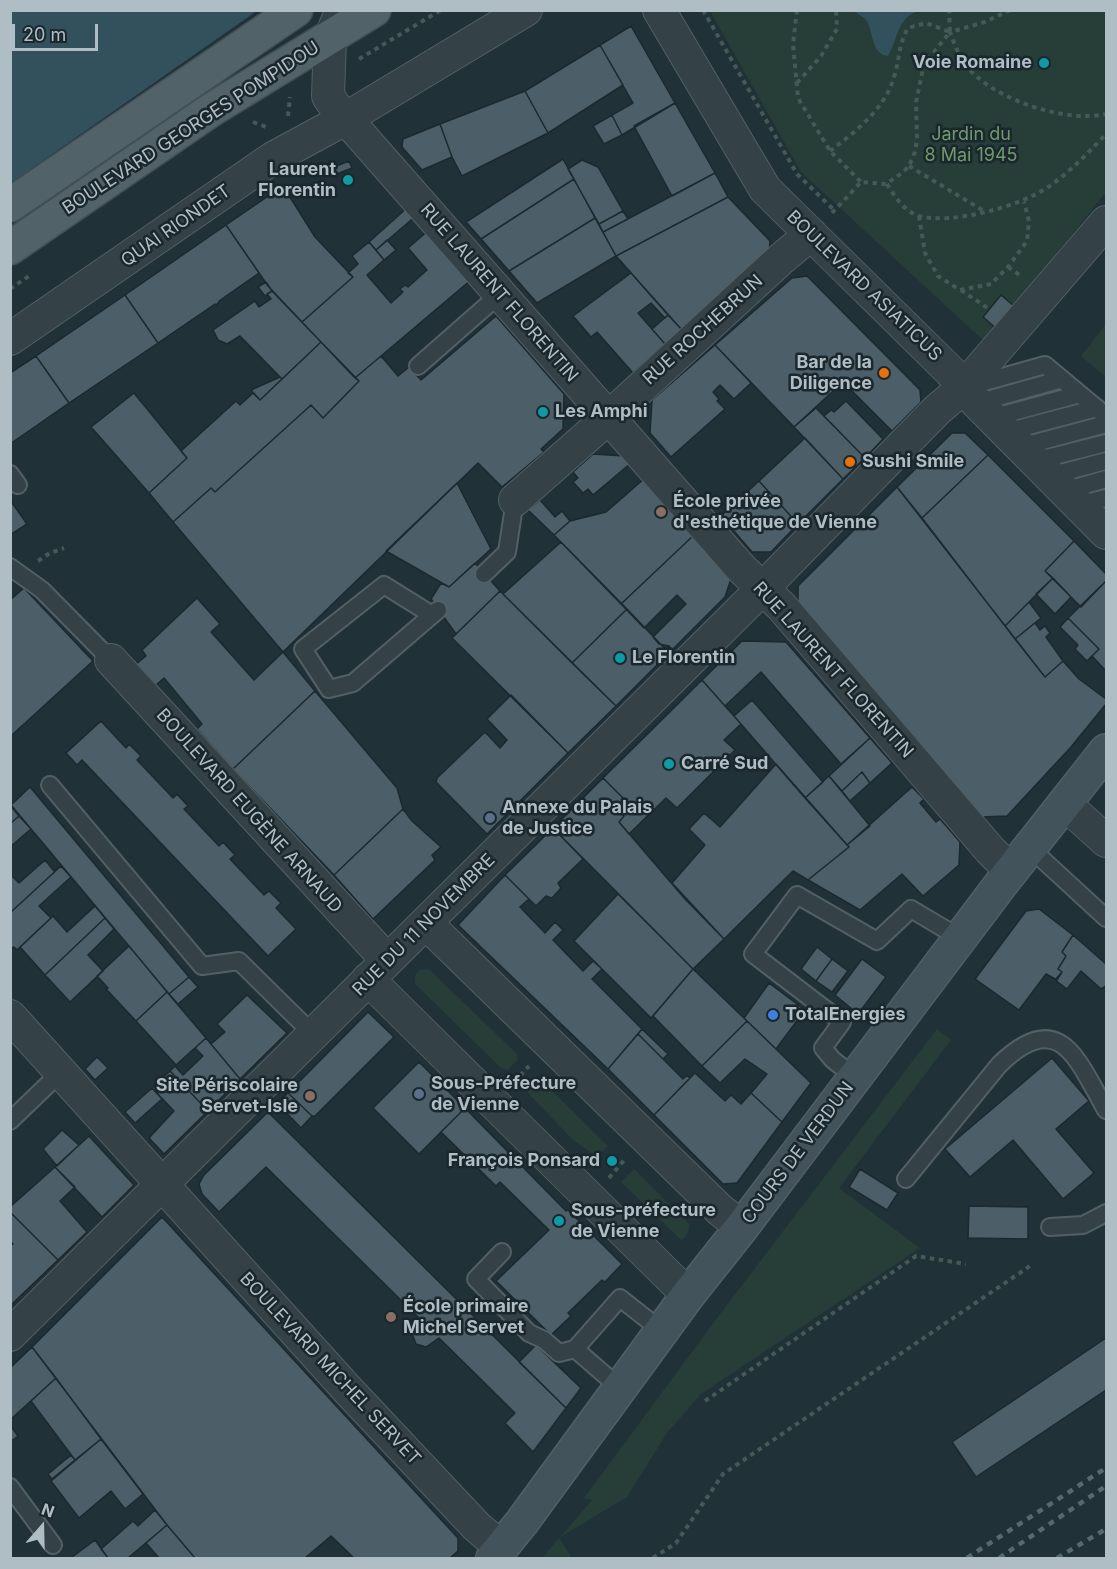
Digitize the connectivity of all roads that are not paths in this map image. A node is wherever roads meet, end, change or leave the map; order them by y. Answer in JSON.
{"nodes":[{"id":1,"x":296,"y":10,"type":"edge"},
{"id":2,"x":374,"y":10,"type":"edge"},
{"id":3,"x":526,"y":10,"type":"edge"},
{"id":4,"x":659,"y":10,"type":"edge"},
{"id":5,"x":336,"y":24,"type":"edge"},
{"id":6,"x":345,"y":119,"type":"junction"},
{"id":7,"x":10,"y":206,"type":"edge"},
{"id":8,"x":1107,"y":222,"type":"edge"},
{"id":9,"x":811,"y":234,"type":"junction"},
{"id":10,"x":10,"y":248,"type":"edge"},
{"id":11,"x":500,"y":294,"type":"junction"},
{"id":12,"x":10,"y":339,"type":"edge"},
{"id":13,"x":418,"y":366,"type":"dead end"},
{"id":14,"x":1080,"y":394,"type":"junction"},
{"id":15,"x":1102,"y":412,"type":"edge"},
{"id":16,"x":608,"y":418,"type":"junction"},
{"id":17,"x":1107,"y":424,"type":"edge"},
{"id":18,"x":1107,"y":443,"type":"edge"},
{"id":19,"x":1107,"y":461,"type":"edge"},
{"id":20,"x":1046,"y":468,"type":"edge"},
{"id":21,"x":1107,"y":480,"type":"edge"},
{"id":22,"x":515,"y":500,"type":"joint"},
{"id":23,"x":10,"y":567,"type":"edge"},
{"id":24,"x":484,"y":574,"type":"dead end"},
{"id":25,"x":763,"y":588,"type":"junction"},
{"id":26,"x":435,"y":612,"type":"joint"},
{"id":27,"x":111,"y":660,"type":"joint"},
{"id":28,"x":1107,"y":751,"type":"edge"},
{"id":29,"x":50,"y":785,"type":"dead end"},
{"id":30,"x":1065,"y":804,"type":"junction"},
{"id":31,"x":1107,"y":841,"type":"edge"},
{"id":32,"x":1021,"y":860,"type":"junction"},
{"id":33,"x":1107,"y":918,"type":"edge"},
{"id":34,"x":426,"y":923,"type":"junction"},
{"id":35,"x":960,"y":938,"type":"junction"},
{"id":36,"x":378,"y":970,"type":"junction"},
{"id":37,"x":10,"y":1017,"type":"edge"},
{"id":38,"x":313,"y":1034,"type":"junction"},
{"id":39,"x":61,"y":1072,"type":"junction"},
{"id":40,"x":855,"y":1077,"type":"junction"},
{"id":41,"x":1107,"y":1110,"type":"edge"},
{"id":42,"x":10,"y":1121,"type":"edge"},
{"id":43,"x":906,"y":1179,"type":"dead end"},
{"id":44,"x":162,"y":1185,"type":"junction"},
{"id":45,"x":1107,"y":1213,"type":"edge"},
{"id":46,"x":742,"y":1227,"type":"junction"},
{"id":47,"x":1050,"y":1227,"type":"dead end"},
{"id":48,"x":502,"y":1252,"type":"dead end"},
{"id":49,"x":688,"y":1295,"type":"junction"},
{"id":50,"x":662,"y":1331,"type":"junction"},
{"id":51,"x":10,"y":1335,"type":"edge"},
{"id":52,"x":575,"y":1349,"type":"junction"},
{"id":53,"x":620,"y":1388,"type":"junction"},
{"id":54,"x":10,"y":1487,"type":"edge"},
{"id":55,"x":53,"y":1545,"type":"dead end"},
{"id":56,"x":498,"y":1553,"type":"edge"}],
"edges":[{"from":1,"to":7,"type":"main road","name":"BOULEVARD GEORGES POMPIDOU"},
{"from":2,"to":5,"type":"main road","name":"BOULEVARD GEORGES POMPIDOU"},
{"from":3,"to":6,"type":"street","name":"QUAI RIONDET"},
{"from":4,"to":9,"type":"street","name":"BOULEVARD ASIATICUS"},
{"from":5,"to":6,"type":"street"},
{"from":5,"to":10,"type":"main road","name":"BOULEVARD GEORGES POMPIDOU"},
{"from":6,"to":11,"type":"street","name":"RUE LAURENT FLORENTIN"},
{"from":6,"to":12,"type":"street","name":"QUAI RIONDET"},
{"from":8,"to":20,"type":"street","name":"RUE DU 11 NOVEMBRE"},
{"from":9,"to":16,"type":"street","name":"RUE ROCHEBRUN"},
{"from":9,"to":20,"type":"street","name":"BOULEVARD ASIATICUS"},
{"from":11,"to":13,"type":"lane"},
{"from":11,"to":16,"type":"street","name":"RUE LAURENT FLORENTIN"},
{"from":14,"to":15,"type":"lane"},
{"from":14,"to":20,"type":"lane"},
{"from":14,"to":20,"type":"lane"},
{"from":15,"to":20,"type":"lane"},
{"from":16,"to":22,"type":"street","name":"RUE ROCHEBRUN"},
{"from":16,"to":25,"type":"street","name":"RUE LAURENT FLORENTIN"},
{"from":17,"to":20,"type":"lane"},
{"from":18,"to":20,"type":"lane"},
{"from":19,"to":20,"type":"lane"},
{"from":20,"to":21,"type":"lane"},
{"from":20,"to":25,"type":"street","name":"RUE DU 11 NOVEMBRE"},
{"from":22,"to":24,"type":"lane"},
{"from":23,"to":27,"type":"lane"},
{"from":25,"to":32,"type":"street","name":"RUE LAURENT FLORENTIN"},
{"from":25,"to":34,"type":"street","name":"RUE DU 11 NOVEMBRE"},
{"from":26,"to":26,"type":"lane"},
{"from":27,"to":36,"type":"street","name":"BOULEVARD EUGÈNE ARNAUD"},
{"from":28,"to":30,"type":"main road","name":"COURS DE VERDUN"},
{"from":29,"to":38,"type":"lane"},
{"from":30,"to":31,"type":"street"},
{"from":30,"to":32,"type":"main road","name":"COURS DE VERDUN"},
{"from":32,"to":33,"type":"lane"},
{"from":32,"to":35,"type":"main road","name":"COURS DE VERDUN"},
{"from":34,"to":36,"type":"street","name":"RUE DU 11 NOVEMBRE"},
{"from":34,"to":46,"type":"street"},
{"from":35,"to":40,"type":"main road","name":"COURS DE VERDUN"},
{"from":35,"to":40,"type":"lane"},
{"from":36,"to":38,"type":"street","name":"RUE DU 11 NOVEMBRE"},
{"from":36,"to":49,"type":"street","name":"BOULEVARD EUGÈNE ARNAUD"},
{"from":37,"to":39,"type":"street","name":"BOULEVARD MICHEL SERVET"},
{"from":38,"to":44,"type":"street","name":"RUE DU 11 NOVEMBRE"},
{"from":39,"to":42,"type":"lane"},
{"from":39,"to":44,"type":"street","name":"BOULEVARD MICHEL SERVET"},
{"from":40,"to":46,"type":"main road","name":"COURS DE VERDUN"},
{"from":41,"to":43,"type":"lane"},
{"from":44,"to":51,"type":"street","name":"RUE DU 11 NOVEMBRE"},
{"from":44,"to":56,"type":"street","name":"BOULEVARD MICHEL SERVET"},
{"from":45,"to":47,"type":"lane"},
{"from":46,"to":49,"type":"main road","name":"COURS DE VERDUN"},
{"from":48,"to":52,"type":"lane"},
{"from":49,"to":50,"type":"main road","name":"COURS DE VERDUN"},
{"from":50,"to":52,"type":"lane"},
{"from":50,"to":53,"type":"main road","name":"COURS DE VERDUN"},
{"from":52,"to":53,"type":"lane"},
{"from":53,"to":56,"type":"main road","name":"COURS DE VERDUN"},
{"from":54,"to":55,"type":"lane"}]}
